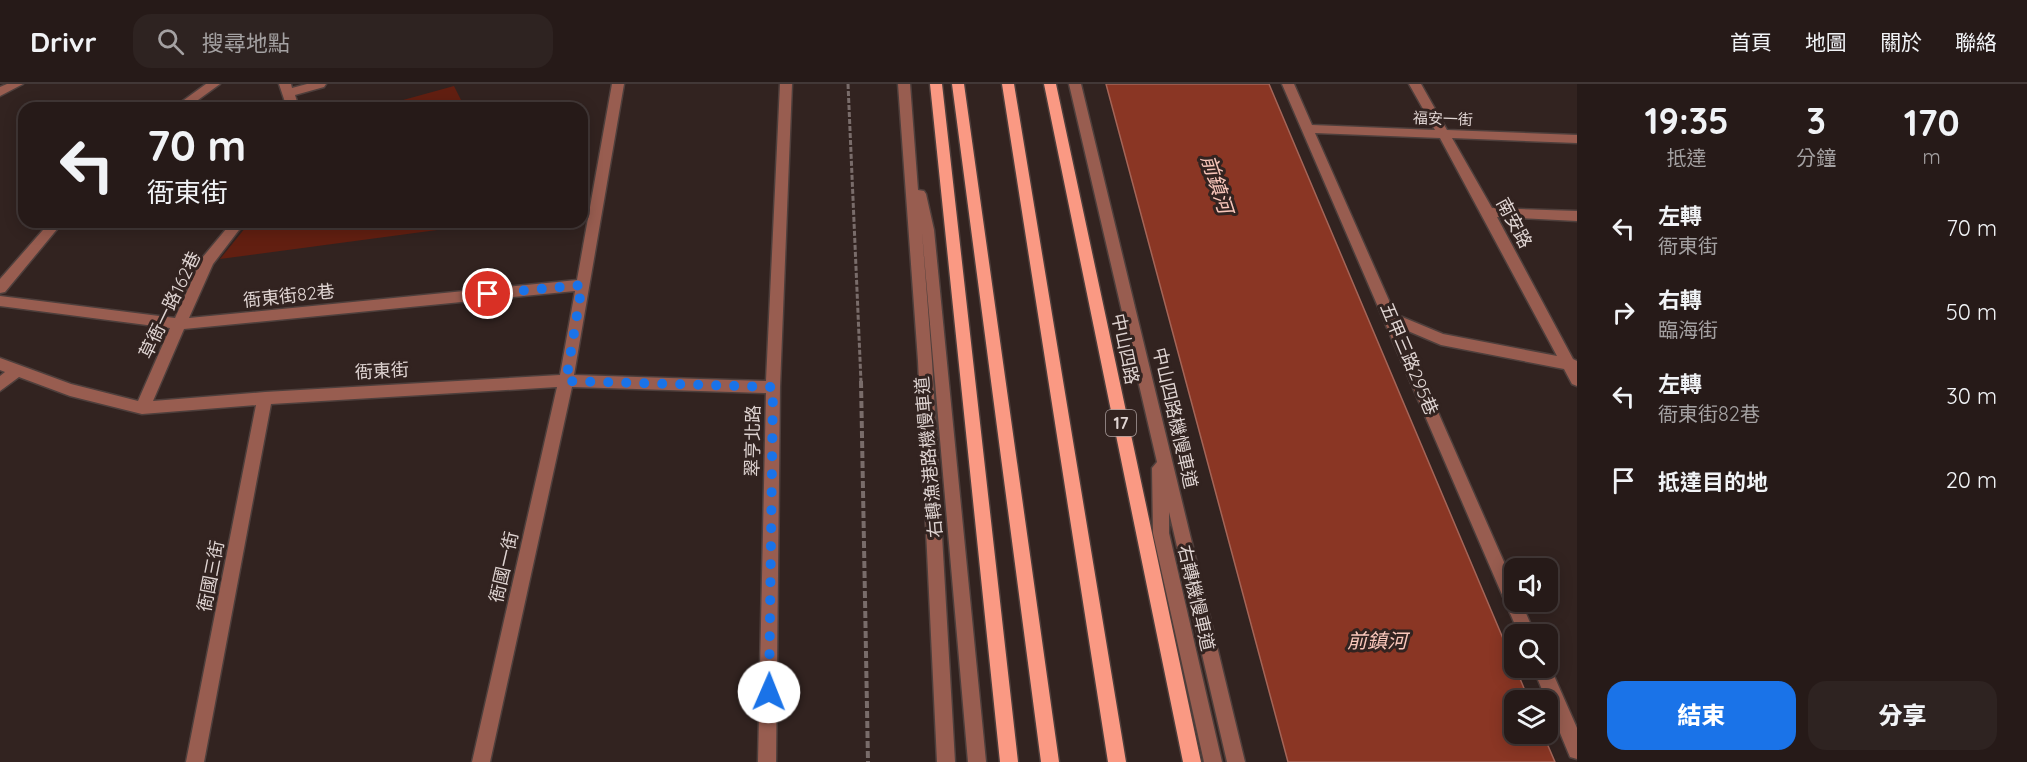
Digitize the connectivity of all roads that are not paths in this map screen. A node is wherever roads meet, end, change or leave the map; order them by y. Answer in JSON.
{"nodes":[{"id":1,"x":17,"y":84,"type":"edge"},
{"id":2,"x":214,"y":84,"type":"edge"},
{"id":3,"x":320,"y":84,"type":"edge"},
{"id":4,"x":618,"y":84,"type":"edge"},
{"id":5,"x":786,"y":84,"type":"edge"},
{"id":6,"x":904,"y":84,"type":"edge"},
{"id":7,"x":936,"y":84,"type":"edge"},
{"id":8,"x":958,"y":84,"type":"edge"},
{"id":9,"x":1008,"y":84,"type":"edge"},
{"id":10,"x":1050,"y":84,"type":"edge"},
{"id":11,"x":1075,"y":84,"type":"edge"},
{"id":12,"x":1288,"y":84,"type":"edge"},
{"id":13,"x":1415,"y":84,"type":"edge"},
{"id":14,"x":287,"y":89,"type":"edge"},
{"id":15,"x":0,"y":92,"type":"edge"},
{"id":16,"x":188,"y":102,"type":"edge"},
{"id":17,"x":1307,"y":129,"type":"junction"},
{"id":18,"x":1444,"y":134,"type":"junction"},
{"id":19,"x":1577,"y":139,"type":"edge"},
{"id":20,"x":909,"y":151,"type":"junction"},
{"id":21,"x":1488,"y":212,"type":"junction"},
{"id":22,"x":1577,"y":216,"type":"edge"},
{"id":23,"x":52,"y":228,"type":"edge"},
{"id":24,"x":234,"y":228,"type":"edge"},
{"id":25,"x":582,"y":285,"type":"junction"},
{"id":26,"x":0,"y":288,"type":"edge"},
{"id":27,"x":0,"y":301,"type":"edge"},
{"id":28,"x":1391,"y":318,"type":"junction"},
{"id":29,"x":179,"y":324,"type":"junction"},
{"id":30,"x":0,"y":364,"type":"edge"},
{"id":31,"x":1572,"y":365,"type":"edge"},
{"id":32,"x":16,"y":371,"type":"junction"},
{"id":33,"x":1577,"y":380,"type":"edge"},
{"id":34,"x":566,"y":381,"type":"junction"},
{"id":35,"x":0,"y":386,"type":"edge"},
{"id":36,"x":773,"y":387,"type":"junction"},
{"id":37,"x":265,"y":398,"type":"junction"},
{"id":38,"x":142,"y":408,"type":"junction"},
{"id":39,"x":1160,"y":440,"type":"junction"},
{"id":40,"x":1523,"y":624,"type":"edge"},
{"id":41,"x":1546,"y":678,"type":"edge"},
{"id":42,"x":1577,"y":750,"type":"edge"},
{"id":43,"x":195,"y":762,"type":"edge"},
{"id":44,"x":481,"y":762,"type":"edge"},
{"id":45,"x":768,"y":762,"type":"edge"},
{"id":46,"x":946,"y":762,"type":"edge"},
{"id":47,"x":977,"y":762,"type":"edge"},
{"id":48,"x":1009,"y":762,"type":"edge"},
{"id":49,"x":1050,"y":762,"type":"edge"},
{"id":50,"x":1117,"y":762,"type":"edge"},
{"id":51,"x":1192,"y":762,"type":"edge"},
{"id":52,"x":1213,"y":762,"type":"edge"},
{"id":53,"x":1236,"y":762,"type":"edge"}],
"edges":[{"from":1,"to":15,"type":"street"},
{"from":2,"to":16,"type":"street"},
{"from":3,"to":14,"type":"street"},
{"from":4,"to":25,"type":"street","name":"衙國一街"},
{"from":5,"to":36,"type":"street","name":"翠亨北路"},
{"from":6,"to":20,"type":"street"},
{"from":7,"to":48,"type":"main road"},
{"from":8,"to":49,"type":"main road"},
{"from":9,"to":50,"type":"main road"},
{"from":10,"to":51,"type":"main road","name":"中山四路","number":"17"},
{"from":11,"to":39,"type":"street","name":"中山四路機慢車道"},
{"from":12,"to":17,"type":"street","name":"五甲三路295巷"},
{"from":13,"to":18,"type":"street","name":"南安路"},
{"from":17,"to":18,"type":"street","name":"福安一街"},
{"from":17,"to":28,"type":"street","name":"五甲三路295巷"},
{"from":18,"to":19,"type":"street","name":"福安一街"},
{"from":18,"to":21,"type":"street","name":"南安路"},
{"from":20,"to":46,"type":"street"},
{"from":20,"to":47,"type":"street","name":"右轉漁港路機慢車道"},
{"from":21,"to":22,"type":"street"},
{"from":21,"to":31,"type":"street","name":"南安路"},
{"from":23,"to":26,"type":"street"},
{"from":24,"to":29,"type":"street","name":"草衙一路162巷"},
{"from":25,"to":29,"type":"street","name":"衙東街82巷"},
{"from":25,"to":34,"type":"street","name":"衙國一街"},
{"from":27,"to":29,"type":"street","name":"衙東街82巷"},
{"from":28,"to":31,"type":"street"},
{"from":28,"to":40,"type":"street","name":"五甲三路295巷"},
{"from":29,"to":38,"type":"street","name":"草衙一路162巷"},
{"from":30,"to":32,"type":"street","name":"衙東街"},
{"from":31,"to":33,"type":"street","name":"南安路"},
{"from":32,"to":35,"type":"street"},
{"from":32,"to":38,"type":"street","name":"衙東街"},
{"from":34,"to":36,"type":"street","name":"衙東街"},
{"from":34,"to":37,"type":"street","name":"衙東街"},
{"from":34,"to":44,"type":"street","name":"衙國一街"},
{"from":36,"to":45,"type":"street","name":"翠亨北路"},
{"from":37,"to":38,"type":"street","name":"衙東街"},
{"from":37,"to":43,"type":"street","name":"衙國三街"},
{"from":39,"to":52,"type":"street","name":"右轉機慢車道"},
{"from":39,"to":53,"type":"street","name":"中山四路機慢車道"},
{"from":41,"to":42,"type":"street"}]}
